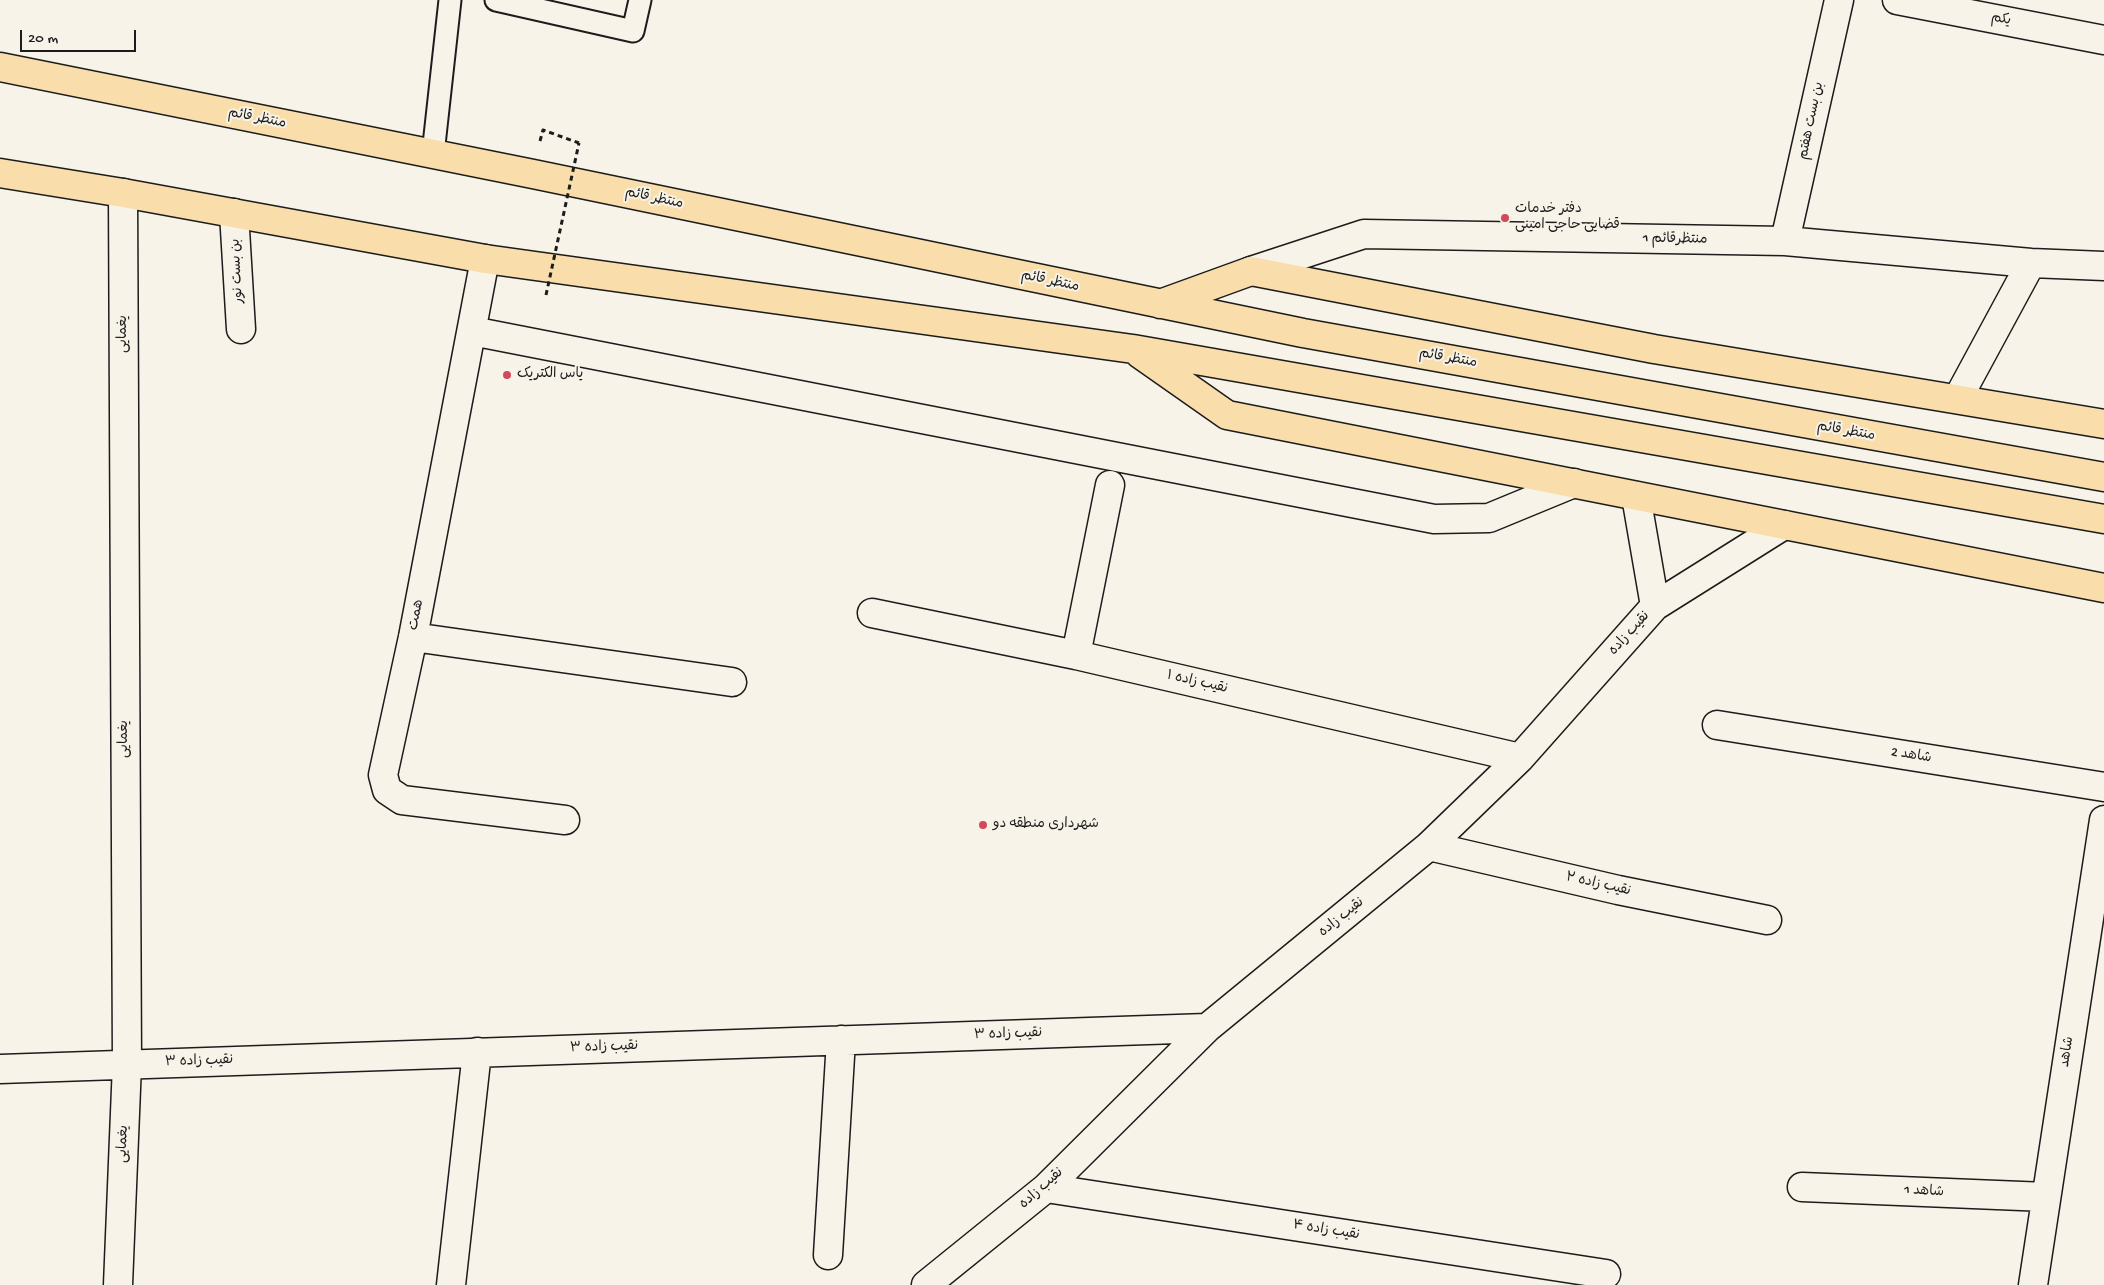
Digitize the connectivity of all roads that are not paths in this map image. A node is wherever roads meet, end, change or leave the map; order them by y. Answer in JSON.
{"nodes":[{"id":1,"x":450,"y":0,"type":"edge"},
{"id":2,"x":496,"y":0,"type":"edge"},
{"id":3,"x":640,"y":0,"type":"edge"},
{"id":4,"x":1839,"y":0,"type":"edge"},
{"id":5,"x":1897,"y":0,"type":"edge"},
{"id":6,"x":2104,"y":40,"type":"edge"},
{"id":7,"x":0,"y":68,"type":"edge"},
{"id":8,"x":433,"y":154,"type":"junction"},
{"id":9,"x":0,"y":173,"type":"edge"},
{"id":10,"x":123,"y":193,"type":"junction"},
{"id":11,"x":234,"y":213,"type":"junction"},
{"id":12,"x":1785,"y":242,"type":"junction"},
{"id":13,"x":485,"y":259,"type":"junction"},
{"id":14,"x":2030,"y":263,"type":"junction"},
{"id":15,"x":2104,"y":266,"type":"edge"},
{"id":16,"x":1251,"y":271,"type":"junction"},
{"id":17,"x":1158,"y":304,"type":"junction"},
{"id":18,"x":241,"y":329,"type":"dead end"},
{"id":19,"x":472,"y":331,"type":"junction"},
{"id":20,"x":1133,"y":349,"type":"junction"},
{"id":21,"x":1958,"y":398,"type":"junction"},
{"id":22,"x":2104,"y":424,"type":"edge"},
{"id":23,"x":2104,"y":477,"type":"edge"},
{"id":24,"x":1574,"y":483,"type":"junction"},
{"id":25,"x":1110,"y":485,"type":"dead end"},
{"id":26,"x":1636,"y":496,"type":"junction"},
{"id":27,"x":2104,"y":519,"type":"edge"},
{"id":28,"x":1784,"y":525,"type":"junction"},
{"id":29,"x":2104,"y":588,"type":"edge"},
{"id":30,"x":1656,"y":606,"type":"junction"},
{"id":31,"x":872,"y":613,"type":"dead end"},
{"id":32,"x":413,"y":637,"type":"junction"},
{"id":33,"x":1076,"y":655,"type":"junction"},
{"id":34,"x":732,"y":682,"type":"dead end"},
{"id":35,"x":1717,"y":725,"type":"dead end"},
{"id":36,"x":1520,"y":758,"type":"junction"},
{"id":37,"x":2104,"y":787,"type":"edge"},
{"id":38,"x":565,"y":820,"type":"dead end"},
{"id":39,"x":2104,"y":820,"type":"edge"},
{"id":40,"x":1429,"y":846,"type":"junction"},
{"id":41,"x":1767,"y":920,"type":"dead end"},
{"id":42,"x":1207,"y":1028,"type":"junction"},
{"id":43,"x":841,"y":1040,"type":"junction"},
{"id":44,"x":478,"y":1052,"type":"junction"},
{"id":45,"x":127,"y":1064,"type":"junction"},
{"id":46,"x":0,"y":1068,"type":"edge"},
{"id":47,"x":1802,"y":1187,"type":"dead end"},
{"id":48,"x":1046,"y":1188,"type":"junction"},
{"id":49,"x":2046,"y":1197,"type":"junction"},
{"id":50,"x":828,"y":1255,"type":"dead end"},
{"id":51,"x":1606,"y":1274,"type":"dead end"},
{"id":52,"x":118,"y":1285,"type":"edge"},
{"id":53,"x":451,"y":1285,"type":"edge"},
{"id":54,"x":926,"y":1285,"type":"edge"},
{"id":55,"x":2032,"y":1285,"type":"edge"}],
"edges":[{"from":1,"to":8,"type":"lane"},
{"from":2,"to":3,"type":"lane"},
{"from":4,"to":12,"type":"street","name":"بن بست هفتم"},
{"from":5,"to":6,"type":"street","name":"یکم"},
{"from":7,"to":8,"type":"main road","name":"منتظر قائم"},
{"from":8,"to":17,"type":"main road","name":"منتظر قائم"},
{"from":9,"to":10,"type":"main road"},
{"from":10,"to":11,"type":"main road"},
{"from":10,"to":45,"type":"street","name":"یغمایی"},
{"from":11,"to":13,"type":"main road"},
{"from":11,"to":18,"type":"street","name":"بن بست نور"},
{"from":12,"to":14,"type":"street","name":"منتظرقائم 1"},
{"from":12,"to":16,"type":"street","name":"منتظرقائم 1"},
{"from":13,"to":19,"type":"street","name":"همت"},
{"from":13,"to":20,"type":"main road"},
{"from":14,"to":15,"type":"street","name":"منتظرقائم 1"},
{"from":14,"to":21,"type":"street"},
{"from":16,"to":17,"type":"main road"},
{"from":16,"to":21,"type":"main road"},
{"from":17,"to":23,"type":"main road","name":"منتظر قائم"},
{"from":19,"to":24,"type":"street"},
{"from":19,"to":32,"type":"street","name":"همت"},
{"from":20,"to":24,"type":"main road"},
{"from":20,"to":27,"type":"main road"},
{"from":21,"to":22,"type":"main road"},
{"from":24,"to":26,"type":"main road"},
{"from":25,"to":33,"type":"street"},
{"from":26,"to":28,"type":"main road"},
{"from":26,"to":30,"type":"street","name":"نقیب زاده"},
{"from":28,"to":29,"type":"main road"},
{"from":28,"to":30,"type":"street"},
{"from":30,"to":36,"type":"street","name":"نقیب زاده"},
{"from":31,"to":33,"type":"street","name":"نقیب زاده ۱"},
{"from":32,"to":34,"type":"street"},
{"from":32,"to":38,"type":"street","name":"همت"},
{"from":33,"to":36,"type":"street","name":"نقیب زاده ۱"},
{"from":35,"to":37,"type":"street","name":"شاهد 2"},
{"from":36,"to":40,"type":"street","name":"نقیب زاده"},
{"from":39,"to":49,"type":"street","name":"شاهد"},
{"from":40,"to":41,"type":"street","name":"نقیب زاده ۲"},
{"from":40,"to":42,"type":"street","name":"نقیب زاده"},
{"from":42,"to":43,"type":"street","name":"نقیب زاده ۳"},
{"from":42,"to":48,"type":"street","name":"نقیب زاده"},
{"from":43,"to":44,"type":"street","name":"نقیب زاده ۳"},
{"from":43,"to":50,"type":"street"},
{"from":44,"to":45,"type":"street","name":"نقیب زاده ۳"},
{"from":44,"to":53,"type":"street"},
{"from":45,"to":46,"type":"street","name":"نقیب زاده ۳"},
{"from":45,"to":52,"type":"street","name":"یغمایی"},
{"from":47,"to":49,"type":"street","name":"شاهد 1"},
{"from":48,"to":51,"type":"street","name":"نقیب زاده ۴"},
{"from":48,"to":54,"type":"street","name":"نقیب زاده"},
{"from":49,"to":55,"type":"street","name":"شاهد"}]}
